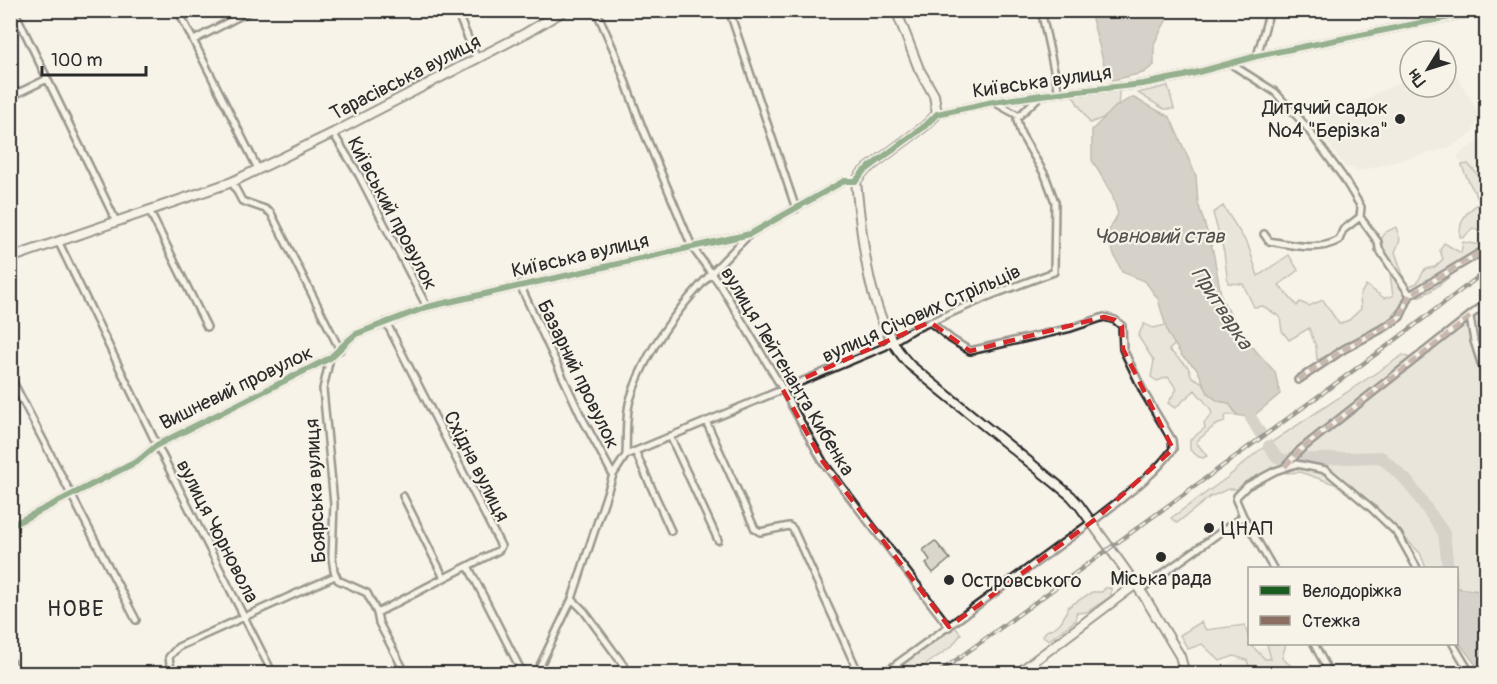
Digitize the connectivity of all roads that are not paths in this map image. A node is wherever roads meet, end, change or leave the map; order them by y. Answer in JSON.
{"nodes":[{"id":1,"x":14,"y":10,"type":"edge"},
{"id":2,"x":178,"y":10,"type":"edge"},
{"id":3,"x":251,"y":10,"type":"edge"},
{"id":4,"x":456,"y":10,"type":"edge"},
{"id":5,"x":565,"y":10,"type":"edge"},
{"id":6,"x":596,"y":10,"type":"edge"},
{"id":7,"x":729,"y":10,"type":"edge"},
{"id":8,"x":896,"y":10,"type":"edge"},
{"id":9,"x":1041,"y":10,"type":"edge"},
{"id":10,"x":1270,"y":10,"type":"edge"},
{"id":11,"x":1484,"y":10,"type":"edge"},
{"id":12,"x":194,"y":40,"type":"junction"},
{"id":13,"x":1257,"y":56,"type":"junction"},
{"id":14,"x":477,"y":59,"type":"junction"},
{"id":15,"x":1231,"y":64,"type":"junction"},
{"id":16,"x":47,"y":79,"type":"junction"},
{"id":17,"x":1059,"y":93,"type":"junction"},
{"id":18,"x":1041,"y":95,"type":"junction"},
{"id":19,"x":10,"y":97,"type":"edge"},
{"id":20,"x":993,"y":102,"type":"junction"},
{"id":21,"x":936,"y":114,"type":"junction"},
{"id":22,"x":1019,"y":116,"type":"junction"},
{"id":23,"x":333,"y":133,"type":"junction"},
{"id":24,"x":258,"y":169,"type":"junction"},
{"id":25,"x":856,"y":181,"type":"junction"},
{"id":26,"x":232,"y":182,"type":"junction"},
{"id":27,"x":796,"y":209,"type":"junction"},
{"id":28,"x":149,"y":210,"type":"junction"},
{"id":29,"x":1360,"y":217,"type":"junction"},
{"id":30,"x":116,"y":222,"type":"junction"},
{"id":31,"x":750,"y":234,"type":"junction"},
{"id":32,"x":1264,"y":234,"type":"dead end"},
{"id":33,"x":58,"y":241,"type":"junction"},
{"id":34,"x":692,"y":247,"type":"junction"},
{"id":35,"x":1486,"y":249,"type":"edge"},
{"id":36,"x":10,"y":258,"type":"edge"},
{"id":37,"x":711,"y":272,"type":"junction"},
{"id":38,"x":520,"y":285,"type":"junction"},
{"id":39,"x":1410,"y":296,"type":"junction"},
{"id":40,"x":1486,"y":303,"type":"edge"},
{"id":41,"x":427,"y":307,"type":"junction"},
{"id":42,"x":1470,"y":317,"type":"junction"},
{"id":43,"x":386,"y":322,"type":"junction"},
{"id":44,"x":930,"y":322,"type":"junction"},
{"id":45,"x":207,"y":327,"type":"dead end"},
{"id":46,"x":892,"y":343,"type":"junction"},
{"id":47,"x":340,"y":350,"type":"junction"},
{"id":48,"x":330,"y":358,"type":"junction"},
{"id":49,"x":10,"y":376,"type":"edge"},
{"id":50,"x":1486,"y":379,"type":"edge"},
{"id":51,"x":1298,"y":380,"type":"dead end"},
{"id":52,"x":782,"y":388,"type":"junction"},
{"id":53,"x":706,"y":421,"type":"junction"},
{"id":54,"x":670,"y":436,"type":"junction"},
{"id":55,"x":157,"y":445,"type":"junction"},
{"id":56,"x":635,"y":451,"type":"junction"},
{"id":57,"x":626,"y":455,"type":"junction"},
{"id":58,"x":1286,"y":465,"type":"junction"},
{"id":59,"x":613,"y":475,"type":"junction"},
{"id":60,"x":72,"y":494,"type":"junction"},
{"id":61,"x":403,"y":496,"type":"dead end"},
{"id":62,"x":1243,"y":516,"type":"junction"},
{"id":63,"x":1091,"y":522,"type":"junction"},
{"id":64,"x":10,"y":526,"type":"edge"},
{"id":65,"x":671,"y":531,"type":"dead end"},
{"id":66,"x":718,"y":540,"type":"dead end"},
{"id":67,"x":468,"y":566,"type":"junction"},
{"id":68,"x":1272,"y":567,"type":"edge"},
{"id":69,"x":1416,"y":567,"type":"edge"},
{"id":70,"x":335,"y":576,"type":"junction"},
{"id":71,"x":444,"y":578,"type":"junction"},
{"id":72,"x":1138,"y":587,"type":"junction"},
{"id":73,"x":572,"y":598,"type":"junction"},
{"id":74,"x":377,"y":613,"type":"junction"},
{"id":75,"x":245,"y":617,"type":"junction"},
{"id":76,"x":136,"y":620,"type":"dead end"},
{"id":77,"x":949,"y":627,"type":"junction"},
{"id":78,"x":1315,"y":645,"type":"edge"},
{"id":79,"x":1454,"y":645,"type":"edge"},
{"id":80,"x":10,"y":660,"type":"edge"},
{"id":81,"x":15,"y":673,"type":"edge"},
{"id":82,"x":174,"y":674,"type":"edge"},
{"id":83,"x":273,"y":674,"type":"edge"},
{"id":84,"x":406,"y":674,"type":"edge"},
{"id":85,"x":523,"y":674,"type":"edge"},
{"id":86,"x":536,"y":674,"type":"edge"},
{"id":87,"x":630,"y":674,"type":"edge"},
{"id":88,"x":860,"y":674,"type":"edge"},
{"id":89,"x":883,"y":674,"type":"edge"},
{"id":90,"x":1017,"y":674,"type":"edge"},
{"id":91,"x":1185,"y":674,"type":"edge"},
{"id":92,"x":1330,"y":674,"type":"edge"},
{"id":93,"x":1471,"y":674,"type":"edge"}],
"edges":[{"from":1,"to":16,"type":"street"},
{"from":2,"to":12,"type":"street"},
{"from":3,"to":12,"type":"street"},
{"from":4,"to":14,"type":"street"},
{"from":5,"to":14,"type":"street","name":"Тарасівська вулиця"},
{"from":6,"to":34,"type":"street","name":"вулиця Лейтенанта Кибенка"},
{"from":7,"to":27,"type":"street"},
{"from":8,"to":21,"type":"street"},
{"from":9,"to":17,"type":"street"},
{"from":10,"to":13,"type":"street"},
{"from":11,"to":13,"type":"street","name":"Київська вулиця"},
{"from":12,"to":24,"type":"street"},
{"from":13,"to":15,"type":"street","name":"Київська вулиця"},
{"from":14,"to":23,"type":"street","name":"Тарасівська вулиця"},
{"from":15,"to":17,"type":"street","name":"Київська вулиця"},
{"from":15,"to":29,"type":"street"},
{"from":16,"to":19,"type":"street"},
{"from":16,"to":30,"type":"street"},
{"from":17,"to":18,"type":"street","name":"Київська вулиця"},
{"from":18,"to":20,"type":"street","name":"Київська вулиця"},
{"from":18,"to":22,"type":"street"},
{"from":20,"to":21,"type":"street","name":"Київська вулиця"},
{"from":20,"to":22,"type":"street"},
{"from":21,"to":25,"type":"street","name":"Київська вулиця"},
{"from":22,"to":44,"type":"street","name":"вулиця Січових Стрільців"},
{"from":23,"to":24,"type":"street","name":"Тарасівська вулиця"},
{"from":23,"to":41,"type":"street","name":"Київський провулок"},
{"from":24,"to":26,"type":"street","name":"Тарасівська вулиця"},
{"from":25,"to":27,"type":"street","name":"Київська вулиця"},
{"from":25,"to":46,"type":"street"},
{"from":26,"to":28,"type":"street","name":"Тарасівська вулиця"},
{"from":26,"to":47,"type":"street"},
{"from":27,"to":31,"type":"street","name":"Київська вулиця"},
{"from":28,"to":30,"type":"street","name":"Тарасівська вулиця"},
{"from":28,"to":45,"type":"street"},
{"from":29,"to":32,"type":"street"},
{"from":29,"to":39,"type":"street"},
{"from":30,"to":33,"type":"street","name":"Тарасівська вулиця"},
{"from":31,"to":34,"type":"street","name":"Київська вулиця"},
{"from":31,"to":37,"type":"street"},
{"from":33,"to":36,"type":"street","name":"Тарасівська вулиця"},
{"from":33,"to":55,"type":"street","name":"вулиця Чорновола"},
{"from":34,"to":37,"type":"street","name":"вулиця Лейтенанта Кибенка"},
{"from":34,"to":38,"type":"street","name":"Київська вулиця"},
{"from":35,"to":39,"type":"street"},
{"from":37,"to":52,"type":"street","name":"вулиця Лейтенанта Кибенка"},
{"from":37,"to":57,"type":"street"},
{"from":38,"to":41,"type":"street","name":"Київська вулиця"},
{"from":38,"to":59,"type":"street","name":"Базарний провулок"},
{"from":39,"to":51,"type":"street"},
{"from":40,"to":42,"type":"street"},
{"from":41,"to":43,"type":"street","name":"Київська вулиця"},
{"from":42,"to":50,"type":"street"},
{"from":42,"to":58,"type":"street"},
{"from":43,"to":47,"type":"street","name":"Вишневий провулок"},
{"from":43,"to":67,"type":"street","name":"Східна вулиця"},
{"from":44,"to":46,"type":"street","name":"вулиця Січових Стрільців"},
{"from":44,"to":63,"type":"street"},
{"from":46,"to":52,"type":"street","name":"вулиця Січових Стрільців"},
{"from":46,"to":63,"type":"street"},
{"from":47,"to":48,"type":"street","name":"Вишневий провулок"},
{"from":48,"to":55,"type":"street","name":"Вишневий провулок"},
{"from":48,"to":70,"type":"street","name":"Боярська вулиця"},
{"from":49,"to":60,"type":"street"},
{"from":52,"to":53,"type":"street","name":"вулиця Січових Стрільців"},
{"from":52,"to":77,"type":"street","name":"вулиця Лейтенанта Кибенка"},
{"from":53,"to":54,"type":"street","name":"вулиця Січових Стрільців"},
{"from":53,"to":88,"type":"street"},
{"from":54,"to":56,"type":"street","name":"вулиця Січових Стрільців"},
{"from":54,"to":66,"type":"street"},
{"from":55,"to":60,"type":"street","name":"Вишневий провулок"},
{"from":55,"to":75,"type":"street","name":"вулиця Чорновола"},
{"from":56,"to":57,"type":"street","name":"вулиця Січових Стрільців"},
{"from":56,"to":65,"type":"street"},
{"from":57,"to":59,"type":"street"},
{"from":58,"to":62,"type":"street"},
{"from":58,"to":69,"type":"street"},
{"from":59,"to":73,"type":"street"},
{"from":60,"to":64,"type":"street","name":"Вишневий провулок"},
{"from":60,"to":76,"type":"street"},
{"from":61,"to":71,"type":"street"},
{"from":62,"to":68,"type":"street"},
{"from":62,"to":72,"type":"street"},
{"from":63,"to":72,"type":"street"},
{"from":63,"to":77,"type":"street"},
{"from":67,"to":71,"type":"street"},
{"from":67,"to":85,"type":"street"},
{"from":70,"to":74,"type":"street","name":"Боярська вулиця"},
{"from":70,"to":75,"type":"street"},
{"from":71,"to":74,"type":"street"},
{"from":72,"to":90,"type":"street"},
{"from":72,"to":91,"type":"street"},
{"from":73,"to":86,"type":"street"},
{"from":73,"to":87,"type":"street"},
{"from":74,"to":84,"type":"street","name":"Боярська вулиця"},
{"from":75,"to":82,"type":"street"},
{"from":75,"to":83,"type":"street","name":"вулиця Чорновола"},
{"from":77,"to":89,"type":"street"},
{"from":78,"to":92,"type":"street"},
{"from":79,"to":93,"type":"street"},
{"from":80,"to":81,"type":"street"}]}
